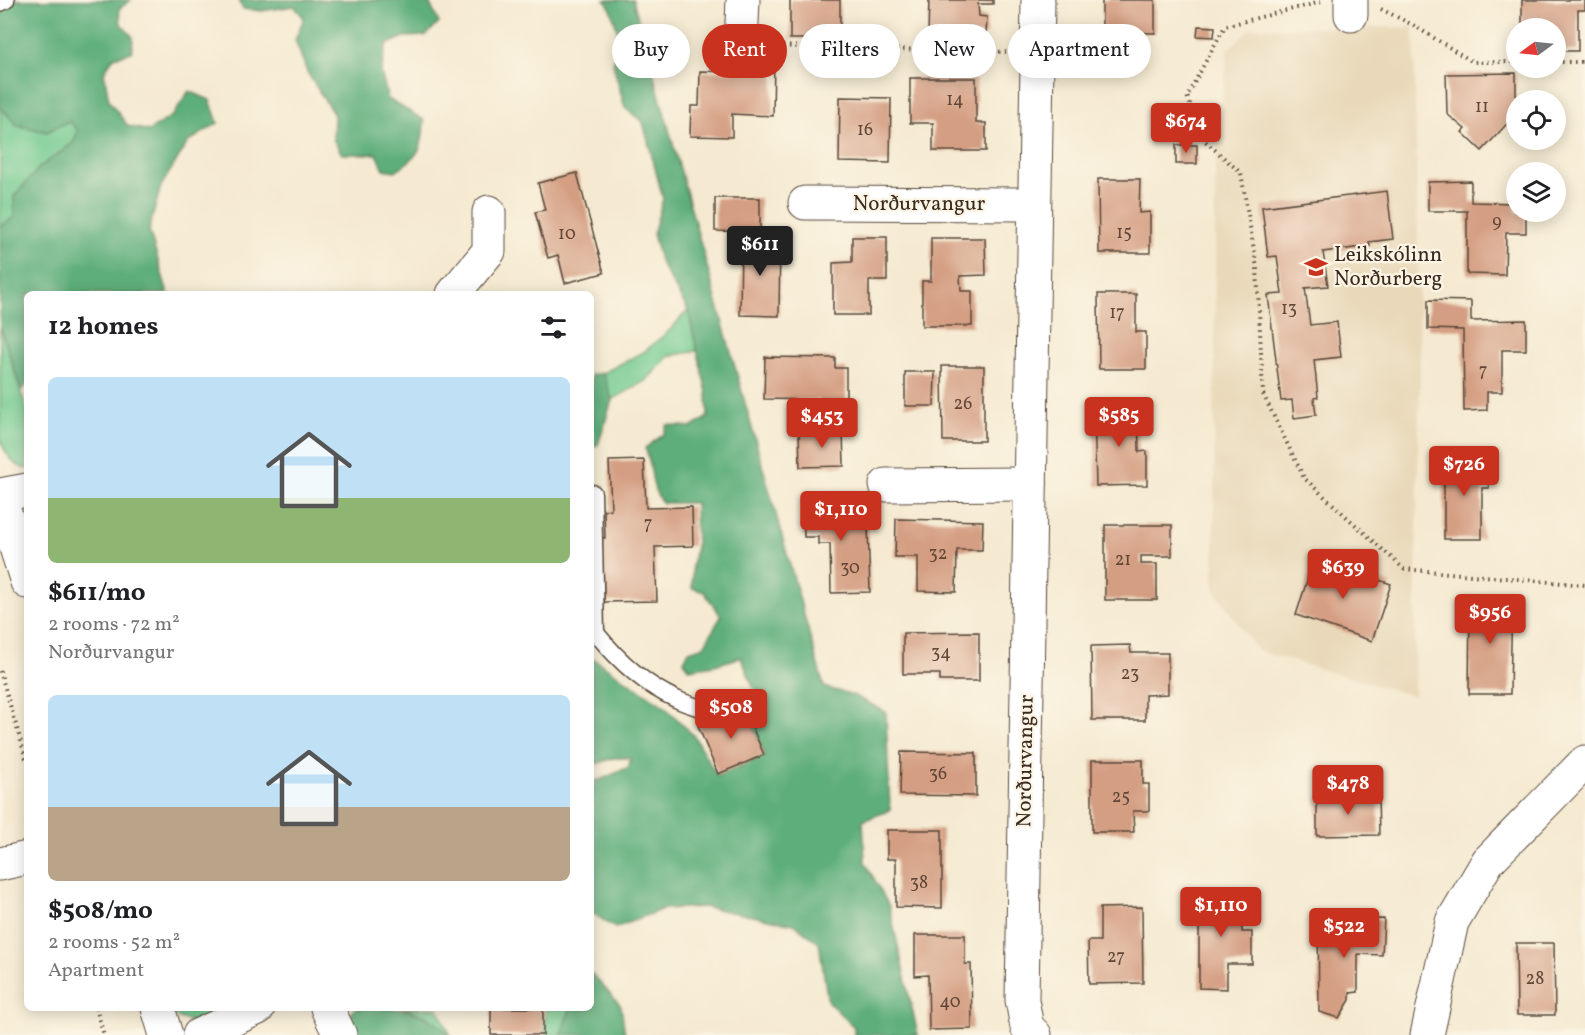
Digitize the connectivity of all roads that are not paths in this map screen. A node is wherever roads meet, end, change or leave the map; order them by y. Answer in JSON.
{"nodes":[{"id":1,"x":6,"y":0,"type":"edge"},
{"id":2,"x":743,"y":0,"type":"edge"},
{"id":3,"x":1038,"y":0,"type":"edge"},
{"id":4,"x":0,"y":3,"type":"edge"},
{"id":5,"x":742,"y":24,"type":"edge"},
{"id":6,"x":805,"y":203,"type":"dead end"},
{"id":7,"x":1034,"y":204,"type":"junction"},
{"id":8,"x":489,"y":212,"type":"dead end"},
{"id":9,"x":456,"y":291,"type":"edge"},
{"id":10,"x":1030,"y":484,"type":"junction"},
{"id":11,"x":886,"y":485,"type":"dead end"},
{"id":12,"x":24,"y":491,"type":"edge"},
{"id":13,"x":0,"y":496,"type":"edge"},
{"id":14,"x":24,"y":572,"type":"edge"},
{"id":15,"x":594,"y":635,"type":"edge"},
{"id":16,"x":721,"y":714,"type":"dead end"},
{"id":17,"x":1585,"y":762,"type":"edge"},
{"id":18,"x":24,"y":859,"type":"edge"},
{"id":19,"x":0,"y":864,"type":"edge"},
{"id":20,"x":159,"y":1011,"type":"edge"},
{"id":21,"x":251,"y":1011,"type":"edge"},
{"id":22,"x":328,"y":1011,"type":"edge"},
{"id":23,"x":166,"y":1035,"type":"edge"},
{"id":24,"x":199,"y":1035,"type":"edge"},
{"id":25,"x":340,"y":1035,"type":"edge"},
{"id":26,"x":1035,"y":1035,"type":"edge"},
{"id":27,"x":1427,"y":1035,"type":"edge"}],
"edges":[{"from":1,"to":4,"type":"lane"},
{"from":2,"to":5,"type":"street"},
{"from":3,"to":7,"type":"street","name":"Norðurvangur"},
{"from":6,"to":7,"type":"street","name":"Norðurvangur"},
{"from":7,"to":10,"type":"street","name":"Norðurvangur"},
{"from":8,"to":9,"type":"street"},
{"from":10,"to":11,"type":"street"},
{"from":10,"to":26,"type":"street","name":"Norðurvangur"},
{"from":12,"to":13,"type":"street"},
{"from":13,"to":14,"type":"street"},
{"from":15,"to":16,"type":"lane"},
{"from":17,"to":27,"type":"street"},
{"from":18,"to":19,"type":"street"},
{"from":20,"to":23,"type":"street"},
{"from":21,"to":24,"type":"street"},
{"from":22,"to":25,"type":"street"}]}
